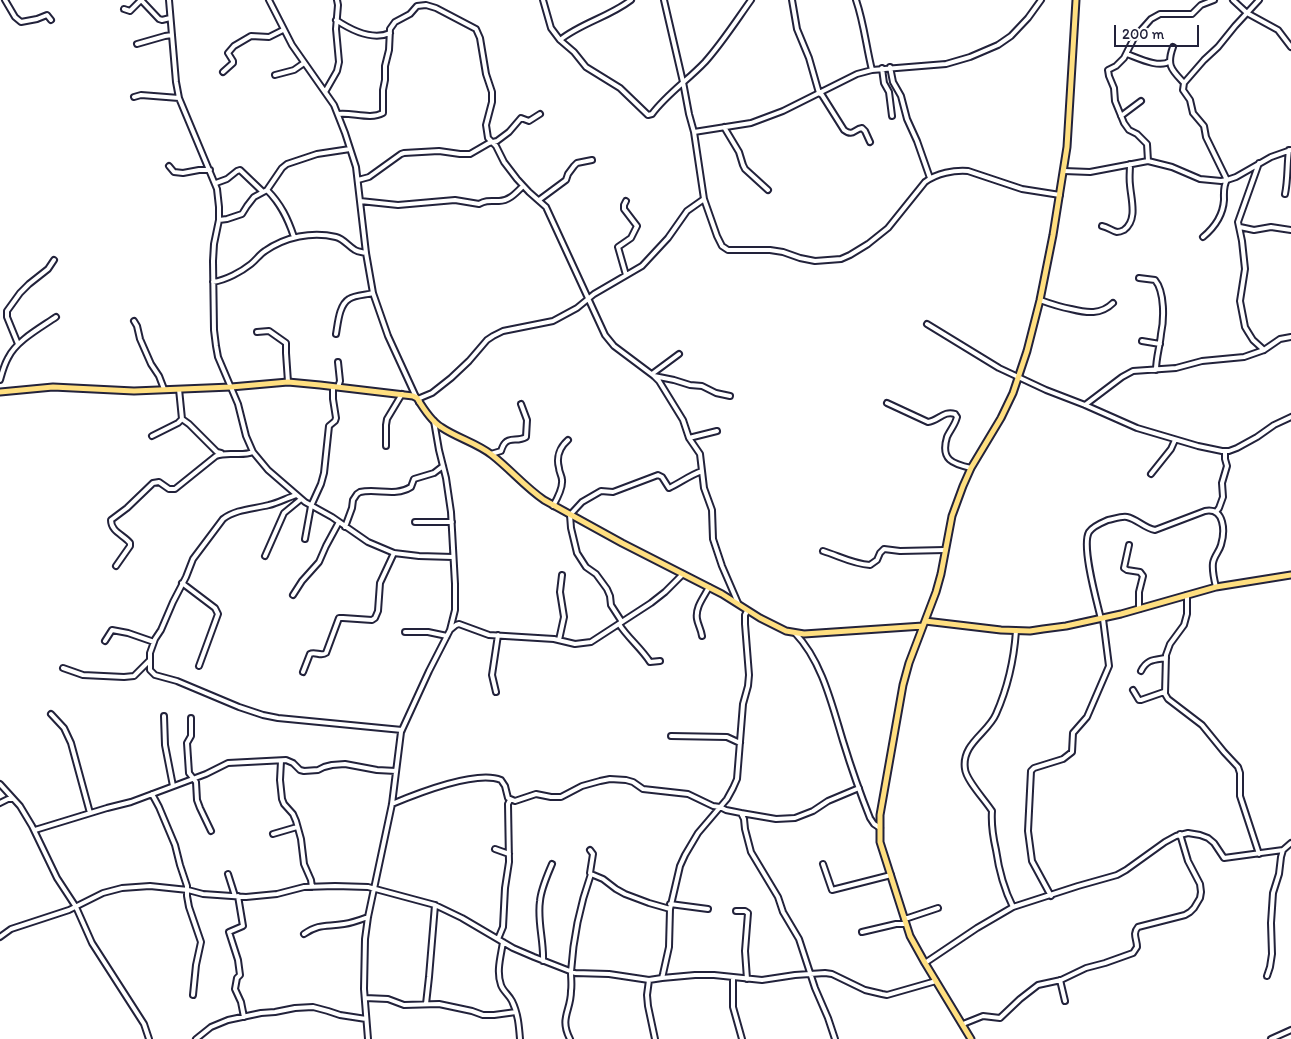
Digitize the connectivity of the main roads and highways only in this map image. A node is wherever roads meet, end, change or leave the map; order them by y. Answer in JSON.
{"nodes":[{"id":1,"x":1076,"y":0,"type":"edge"},
{"id":2,"x":0,"y":392,"type":"edge"},
{"id":3,"x":1291,"y":576,"type":"edge"},
{"id":4,"x":924,"y":624,"type":"junction"},
{"id":5,"x":971,"y":1039,"type":"edge"}],
"edges":[{"from":1,"to":4,"type":"main road"},
{"from":2,"to":4,"type":"main road"},
{"from":3,"to":4,"type":"main road"},
{"from":4,"to":5,"type":"main road"}]}
